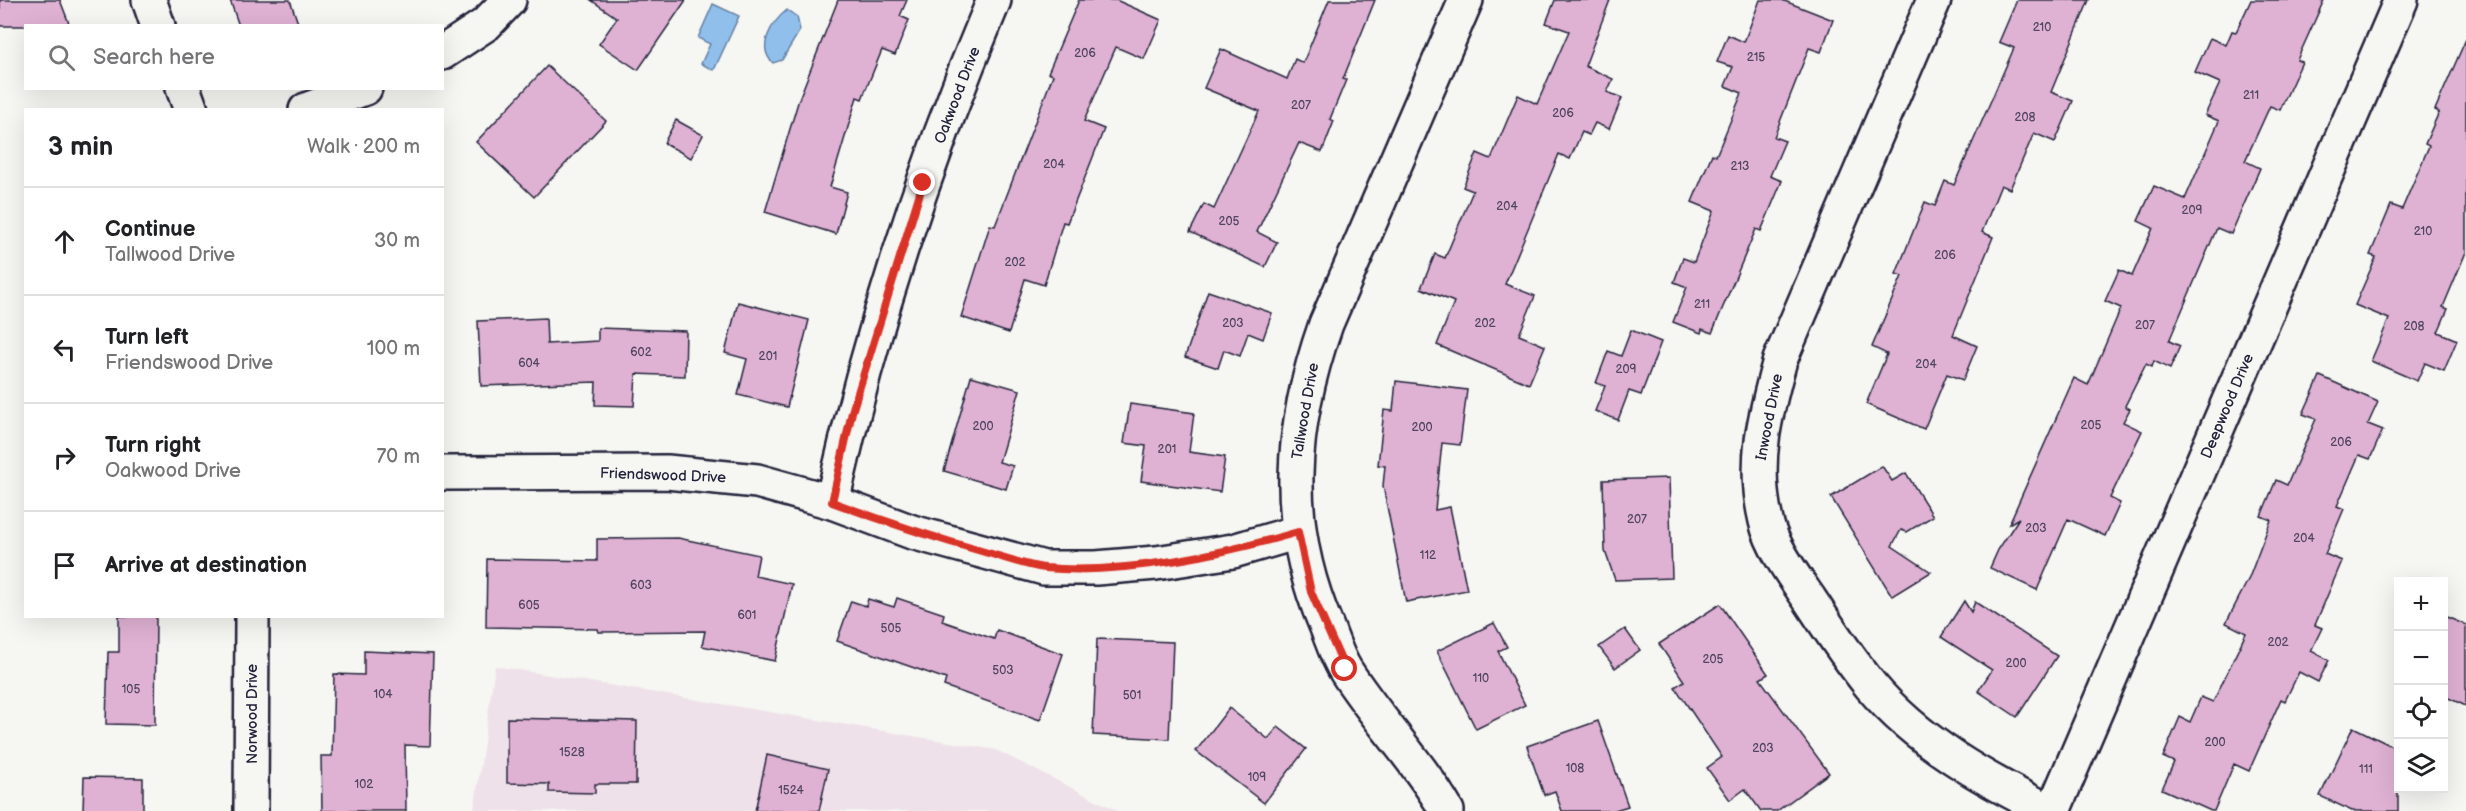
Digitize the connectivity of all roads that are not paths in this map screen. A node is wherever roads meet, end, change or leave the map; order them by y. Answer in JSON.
{"nodes":[{"id":1,"x":149,"y":0,"type":"edge"},
{"id":2,"x":509,"y":0,"type":"edge"},
{"id":3,"x":994,"y":0,"type":"edge"},
{"id":4,"x":1466,"y":0,"type":"edge"},
{"id":5,"x":1934,"y":0,"type":"edge"},
{"id":6,"x":2401,"y":0,"type":"edge"},
{"id":7,"x":157,"y":24,"type":"edge"},
{"id":8,"x":444,"y":52,"type":"edge"},
{"id":9,"x":184,"y":90,"type":"edge"},
{"id":10,"x":360,"y":90,"type":"edge"},
{"id":11,"x":190,"y":108,"type":"edge"},
{"id":12,"x":311,"y":108,"type":"edge"},
{"id":13,"x":444,"y":473,"type":"edge"},
{"id":14,"x":832,"y":502,"type":"junction"},
{"id":15,"x":1298,"y":532,"type":"junction"},
{"id":16,"x":252,"y":618,"type":"edge"},
{"id":17,"x":251,"y":811,"type":"edge"},
{"id":18,"x":1447,"y":811,"type":"edge"},
{"id":19,"x":2051,"y":811,"type":"edge"}],
"edges":[{"from":1,"to":7,"type":"street"},
{"from":2,"to":8,"type":"street"},
{"from":3,"to":14,"type":"street","name":"Oakwood Drive"},
{"from":4,"to":15,"type":"street","name":"Tallwood Drive"},
{"from":5,"to":19,"type":"street","name":"Inwood Drive"},
{"from":6,"to":19,"type":"street","name":"Deepwood Drive"},
{"from":9,"to":11,"type":"street"},
{"from":10,"to":12,"type":"street"},
{"from":13,"to":14,"type":"street","name":"Friendswood Drive"},
{"from":14,"to":15,"type":"street","name":"Friendswood Drive"},
{"from":15,"to":18,"type":"street","name":"Tallwood Drive"},
{"from":16,"to":17,"type":"street","name":"Norwood Drive"}]}
